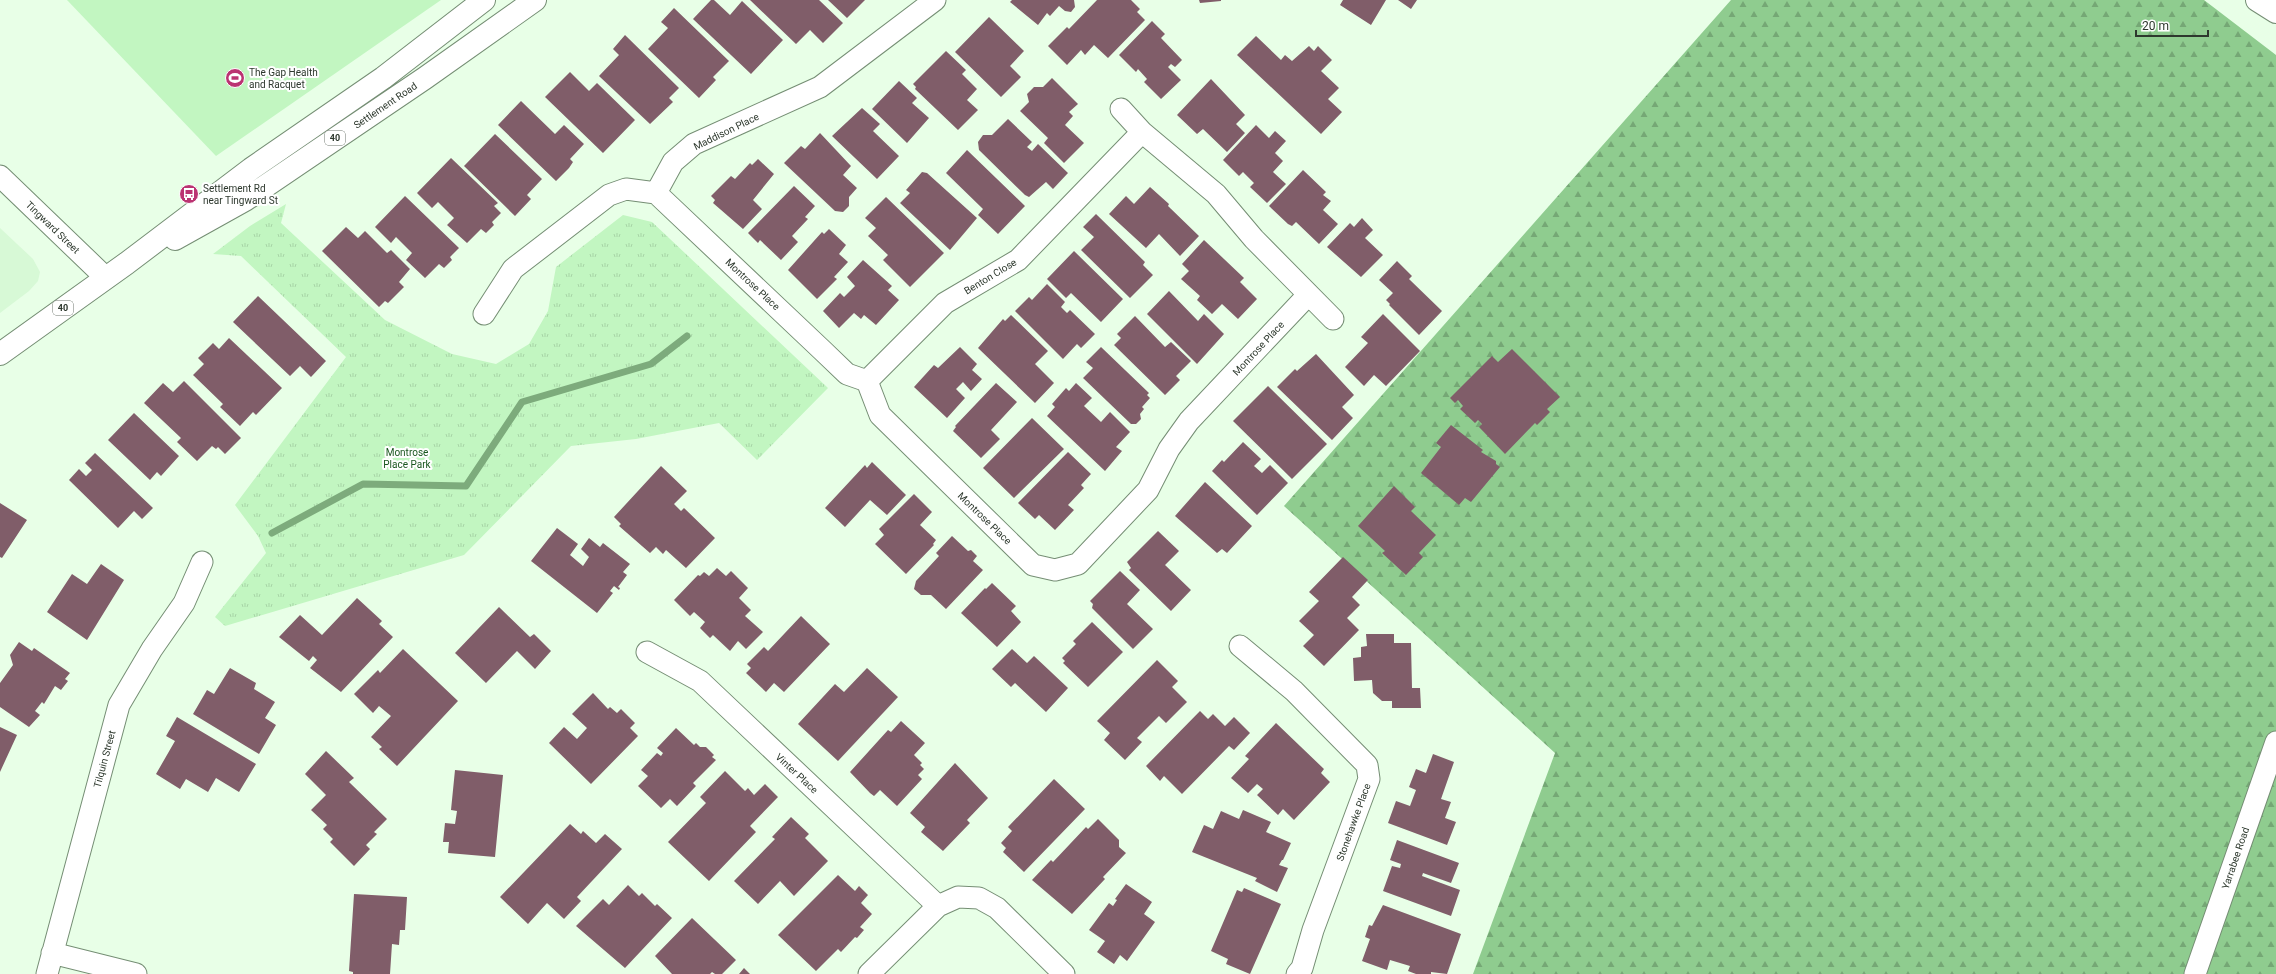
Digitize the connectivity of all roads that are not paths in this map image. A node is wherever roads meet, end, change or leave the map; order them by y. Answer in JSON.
{"nodes":[{"id":1,"x":484,"y":0,"type":"edge"},
{"id":2,"x":536,"y":0,"type":"edge"},
{"id":3,"x":935,"y":0,"type":"edge"},
{"id":4,"x":2257,"y":0,"type":"edge"},
{"id":5,"x":2276,"y":12,"type":"edge"},
{"id":6,"x":1121,"y":109,"type":"dead end"},
{"id":7,"x":1142,"y":132,"type":"junction"},
{"id":8,"x":0,"y":176,"type":"edge"},
{"id":9,"x":656,"y":192,"type":"junction"},
{"id":10,"x":127,"y":263,"type":"junction"},
{"id":11,"x":106,"y":278,"type":"junction"},
{"id":12,"x":1308,"y":295,"type":"junction"},
{"id":13,"x":484,"y":314,"type":"dead end"},
{"id":14,"x":1333,"y":319,"type":"dead end"},
{"id":15,"x":0,"y":354,"type":"edge"},
{"id":16,"x":867,"y":381,"type":"junction"},
{"id":17,"x":202,"y":562,"type":"dead end"},
{"id":18,"x":1240,"y":646,"type":"dead end"},
{"id":19,"x":648,"y":652,"type":"dead end"},
{"id":20,"x":2276,"y":742,"type":"edge"},
{"id":21,"x":938,"y":906,"type":"junction"},
{"id":22,"x":52,"y":954,"type":"junction"},
{"id":23,"x":47,"y":974,"type":"edge"},
{"id":24,"x":136,"y":974,"type":"edge"},
{"id":25,"x":869,"y":974,"type":"edge"},
{"id":26,"x":1064,"y":974,"type":"edge"},
{"id":27,"x":1297,"y":974,"type":"edge"},
{"id":28,"x":2195,"y":974,"type":"edge"}],
"edges":[{"from":1,"to":10,"type":"main road","name":"Settlement Road","number":"40"},
{"from":2,"to":10,"type":"main road","name":"Settlement Road","number":"40"},
{"from":3,"to":9,"type":"street","name":"Maddison Place"},
{"from":4,"to":5,"type":"main road"},
{"from":6,"to":7,"type":"street"},
{"from":7,"to":12,"type":"street"},
{"from":7,"to":16,"type":"street","name":"Benton Close"},
{"from":8,"to":11,"type":"street","name":"Tingward Street"},
{"from":9,"to":13,"type":"street"},
{"from":9,"to":16,"type":"street","name":"Montrose Place"},
{"from":10,"to":11,"type":"main road","name":"Settlement Road","number":"40"},
{"from":11,"to":15,"type":"main road","name":"Settlement Road","number":"40"},
{"from":12,"to":14,"type":"street"},
{"from":12,"to":16,"type":"street","name":"Montrose Place"},
{"from":17,"to":22,"type":"street","name":"Tilquin Street"},
{"from":18,"to":27,"type":"street","name":"Stonehawke Place"},
{"from":19,"to":21,"type":"street","name":"Vinter Place"},
{"from":20,"to":28,"type":"street","name":"Yarrabee Road"},
{"from":21,"to":25,"type":"street"},
{"from":21,"to":26,"type":"street"},
{"from":22,"to":23,"type":"street","name":"Tilquin Street"},
{"from":22,"to":24,"type":"street"}]}
